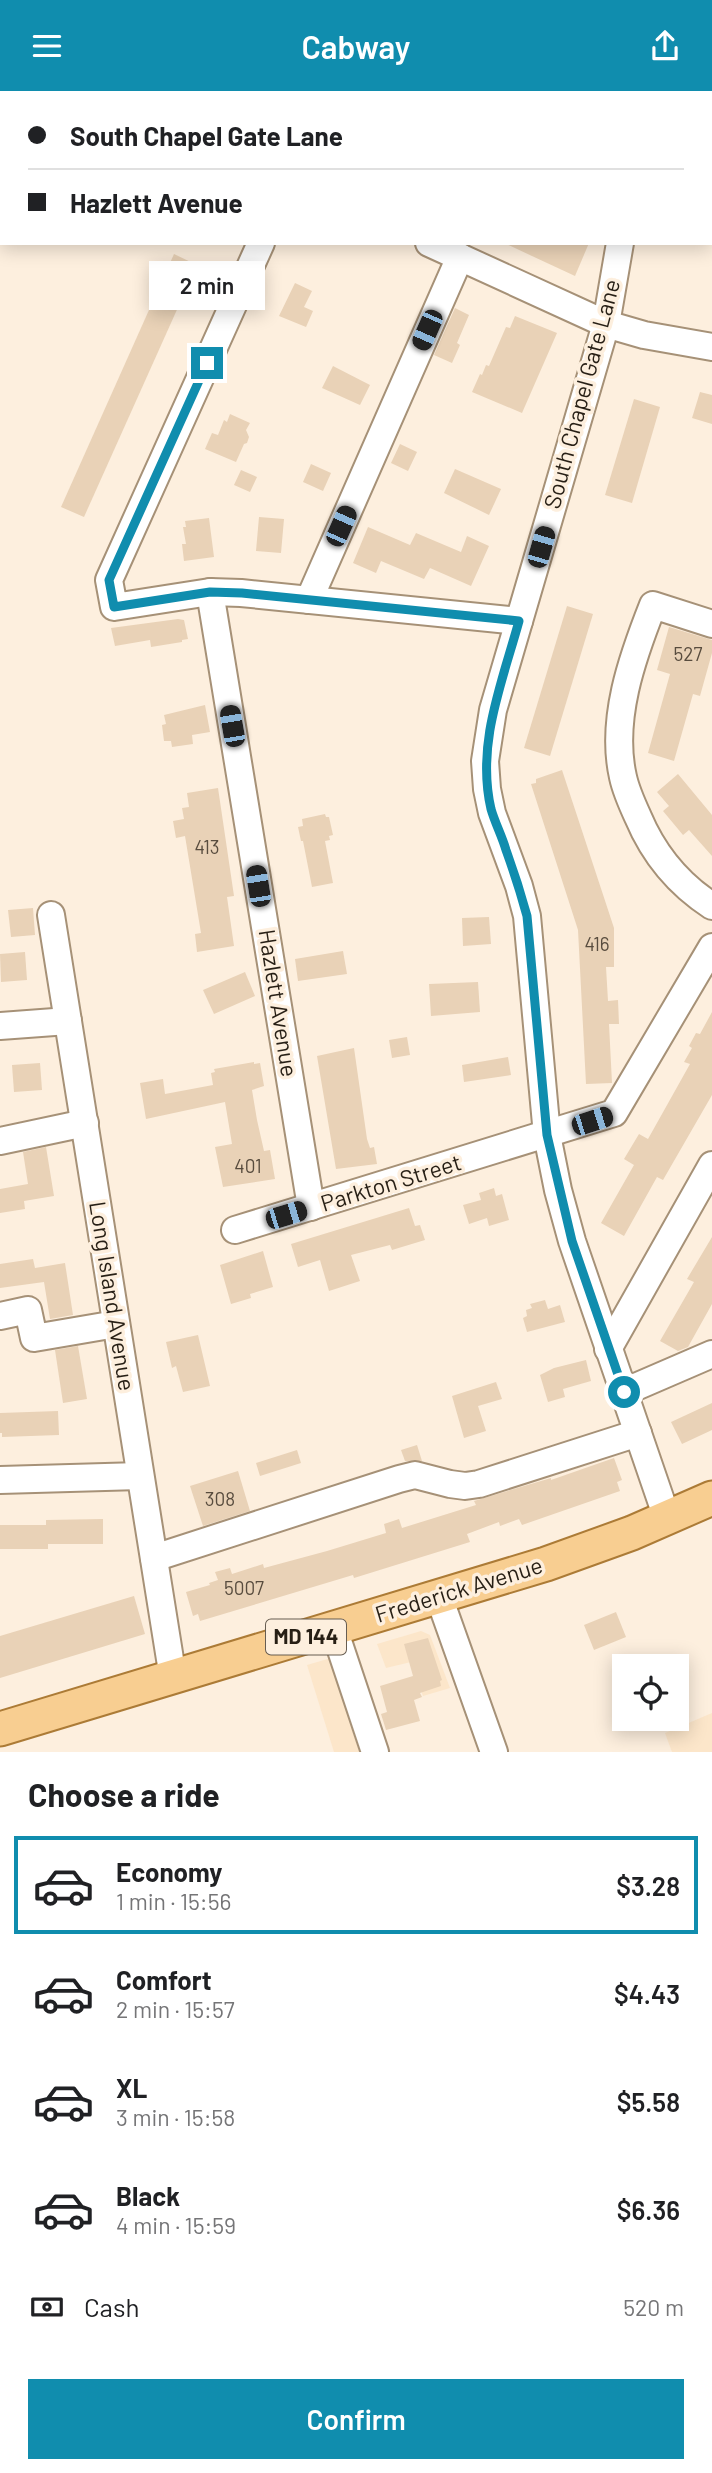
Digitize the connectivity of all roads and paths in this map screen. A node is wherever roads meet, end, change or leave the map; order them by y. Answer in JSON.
{"nodes":[{"id":1,"x":260,"y":245,"type":"edge"},
{"id":2,"x":433,"y":245,"type":"edge"},
{"id":3,"x":620,"y":245,"type":"edge"},
{"id":4,"x":460,"y":257,"type":"junction"},
{"id":5,"x":606,"y":324,"type":"junction"},
{"id":6,"x":712,"y":347,"type":"edge"},
{"id":7,"x":210,"y":592,"type":"junction"},
{"id":8,"x":309,"y":600,"type":"junction"},
{"id":9,"x":519,"y":621,"type":"junction"},
{"id":10,"x":712,"y":624,"type":"edge"},
{"id":11,"x":712,"y":906,"type":"edge"},
{"id":12,"x":51,"y":915,"type":"dead end"},
{"id":13,"x":712,"y":947,"type":"edge"},
{"id":14,"x":68,"y":1021,"type":"junction"},
{"id":15,"x":0,"y":1026,"type":"edge"},
{"id":16,"x":85,"y":1123,"type":"junction"},
{"id":17,"x":547,"y":1135,"type":"junction"},
{"id":18,"x":0,"y":1141,"type":"edge"},
{"id":19,"x":712,"y":1165,"type":"edge"},
{"id":20,"x":311,"y":1207,"type":"junction"},
{"id":21,"x":236,"y":1230,"type":"dead end"},
{"id":22,"x":0,"y":1316,"type":"edge"},
{"id":23,"x":116,"y":1324,"type":"junction"},
{"id":24,"x":608,"y":1349,"type":"junction"},
{"id":25,"x":712,"y":1354,"type":"edge"},
{"id":26,"x":624,"y":1392,"type":"junction"},
{"id":27,"x":638,"y":1433,"type":"junction"},
{"id":28,"x":140,"y":1476,"type":"junction"},
{"id":29,"x":0,"y":1480,"type":"edge"},
{"id":30,"x":712,"y":1498,"type":"edge"},
{"id":31,"x":667,"y":1518,"type":"junction"},
{"id":32,"x":154,"y":1558,"type":"junction"},
{"id":33,"x":439,"y":1597,"type":"junction"},
{"id":34,"x":334,"y":1629,"type":"junction"},
{"id":35,"x":173,"y":1678,"type":"junction"},
{"id":36,"x":0,"y":1729,"type":"edge"},
{"id":37,"x":375,"y":1752,"type":"edge"},
{"id":38,"x":495,"y":1752,"type":"edge"}],
"edges":[{"from":1,"to":7,"type":"street"},
{"from":2,"to":4,"type":"street"},
{"from":3,"to":5,"type":"street","name":"South Chapel Gate Lane"},
{"from":4,"to":5,"type":"street"},
{"from":4,"to":8,"type":"street"},
{"from":5,"to":6,"type":"street"},
{"from":5,"to":9,"type":"street","name":"South Chapel Gate Lane"},
{"from":7,"to":8,"type":"street"},
{"from":7,"to":20,"type":"street","name":"Hazlett Avenue"},
{"from":8,"to":9,"type":"street"},
{"from":9,"to":17,"type":"street","name":"South Chapel Gate Lane"},
{"from":10,"to":11,"type":"street"},
{"from":12,"to":14,"type":"street","name":"Long Island Avenue"},
{"from":13,"to":17,"type":"street","name":"Parkton Street"},
{"from":14,"to":15,"type":"street"},
{"from":14,"to":16,"type":"street","name":"Long Island Avenue"},
{"from":16,"to":18,"type":"street"},
{"from":16,"to":23,"type":"street","name":"Long Island Avenue"},
{"from":17,"to":20,"type":"street","name":"Parkton Street"},
{"from":17,"to":24,"type":"street","name":"South Chapel Gate Lane"},
{"from":19,"to":24,"type":"street"},
{"from":20,"to":21,"type":"street","name":"Parkton Street"},
{"from":22,"to":23,"type":"street"},
{"from":23,"to":28,"type":"street","name":"Long Island Avenue"},
{"from":24,"to":26,"type":"street","name":"South Chapel Gate Lane"},
{"from":25,"to":26,"type":"street"},
{"from":26,"to":27,"type":"street","name":"South Chapel Gate Lane"},
{"from":27,"to":31,"type":"street","name":"South Chapel Gate Lane"},
{"from":27,"to":32,"type":"street"},
{"from":28,"to":29,"type":"street"},
{"from":28,"to":32,"type":"street","name":"Long Island Avenue"},
{"from":30,"to":31,"type":"main road","name":"Frederick Avenue","number":"MD 144"},
{"from":31,"to":33,"type":"main road","name":"Frederick Avenue","number":"MD 144"},
{"from":32,"to":35,"type":"street","name":"Long Island Avenue"},
{"from":33,"to":34,"type":"main road","name":"Frederick Avenue","number":"MD 144"},
{"from":33,"to":38,"type":"street"},
{"from":34,"to":35,"type":"main road","name":"Frederick Avenue","number":"MD 144"},
{"from":34,"to":37,"type":"street"},
{"from":35,"to":36,"type":"main road","name":"Frederick Avenue","number":"MD 144"}]}
